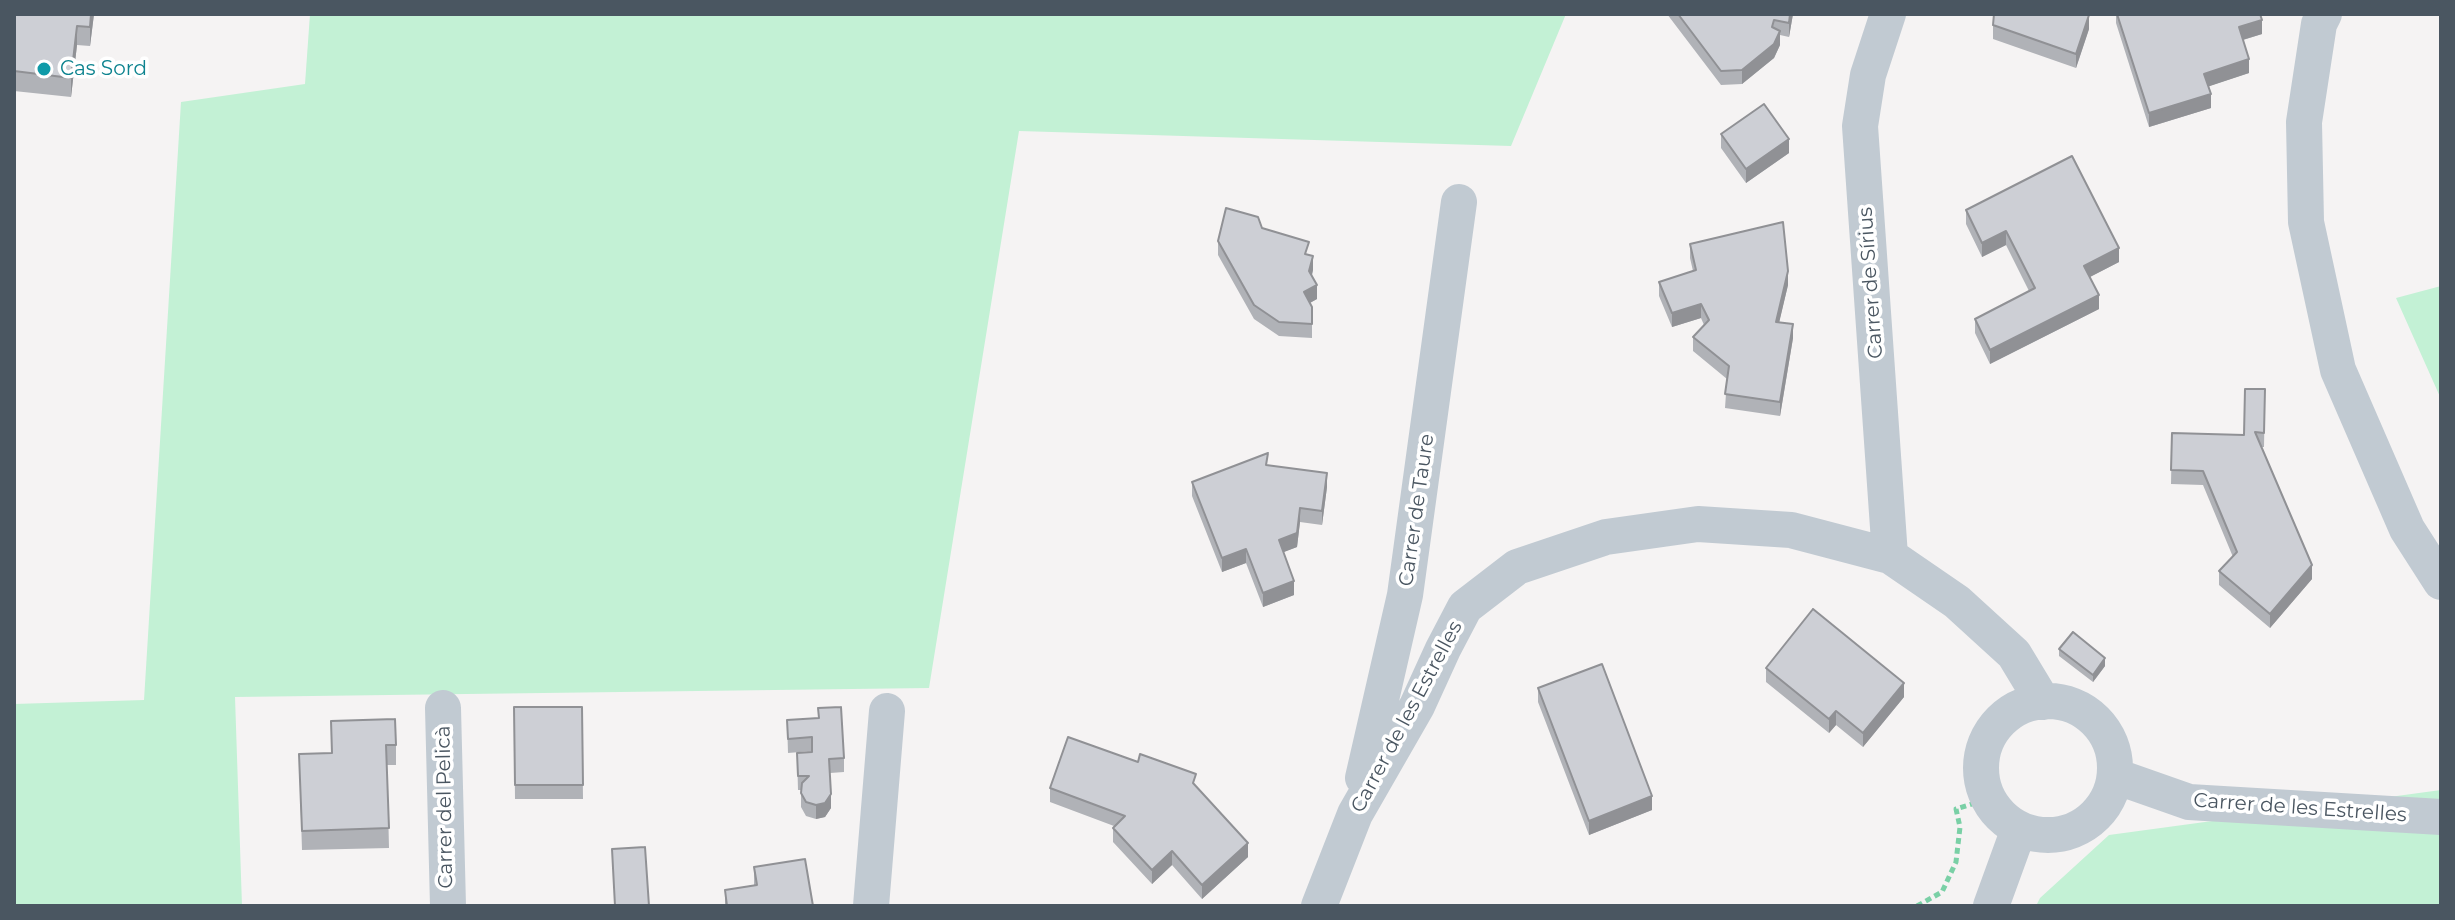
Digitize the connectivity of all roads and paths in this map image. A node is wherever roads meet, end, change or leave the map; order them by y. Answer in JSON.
{"nodes":[{"id":1,"x":1888,"y":14,"type":"edge"},
{"id":2,"x":2324,"y":14,"type":"edge"},
{"id":3,"x":1459,"y":202,"type":"dead end"},
{"id":4,"x":1890,"y":556,"type":"junction"},
{"id":5,"x":2441,"y":582,"type":"edge"},
{"id":6,"x":2043,"y":702,"type":"junction"},
{"id":7,"x":443,"y":708,"type":"dead end"},
{"id":8,"x":887,"y":711,"type":"dead end"},
{"id":9,"x":2115,"y":776,"type":"junction"},
{"id":10,"x":1988,"y":799,"type":"junction"},
{"id":11,"x":1355,"y":814,"type":"junction"},
{"id":12,"x":2441,"y":817,"type":"edge"},
{"id":13,"x":2019,"y":829,"type":"junction"},
{"id":14,"x":448,"y":906,"type":"edge"},
{"id":15,"x":871,"y":906,"type":"edge"},
{"id":16,"x":1319,"y":906,"type":"edge"},
{"id":17,"x":1917,"y":906,"type":"edge"},
{"id":18,"x":1991,"y":906,"type":"edge"}],
"edges":[{"from":1,"to":4,"type":"street","name":"Carrer de Sírius"},
{"from":2,"to":5,"type":"street"},
{"from":3,"to":11,"type":"street","name":"Carrer de Taure"},
{"from":4,"to":6,"type":"street","name":"Carrer de les Estrelles"},
{"from":4,"to":11,"type":"street","name":"Carrer de les Estrelles"},
{"from":6,"to":9,"type":"street"},
{"from":6,"to":10,"type":"street"},
{"from":7,"to":14,"type":"street","name":"Carrer del Pelicà"},
{"from":8,"to":15,"type":"street"},
{"from":9,"to":12,"type":"street","name":"Carrer de les Estrelles"},
{"from":9,"to":13,"type":"street"},
{"from":10,"to":13,"type":"street"},
{"from":10,"to":17,"type":"path"},
{"from":11,"to":16,"type":"street","name":"Carrer de les Estrelles"},
{"from":13,"to":18,"type":"street"}]}
